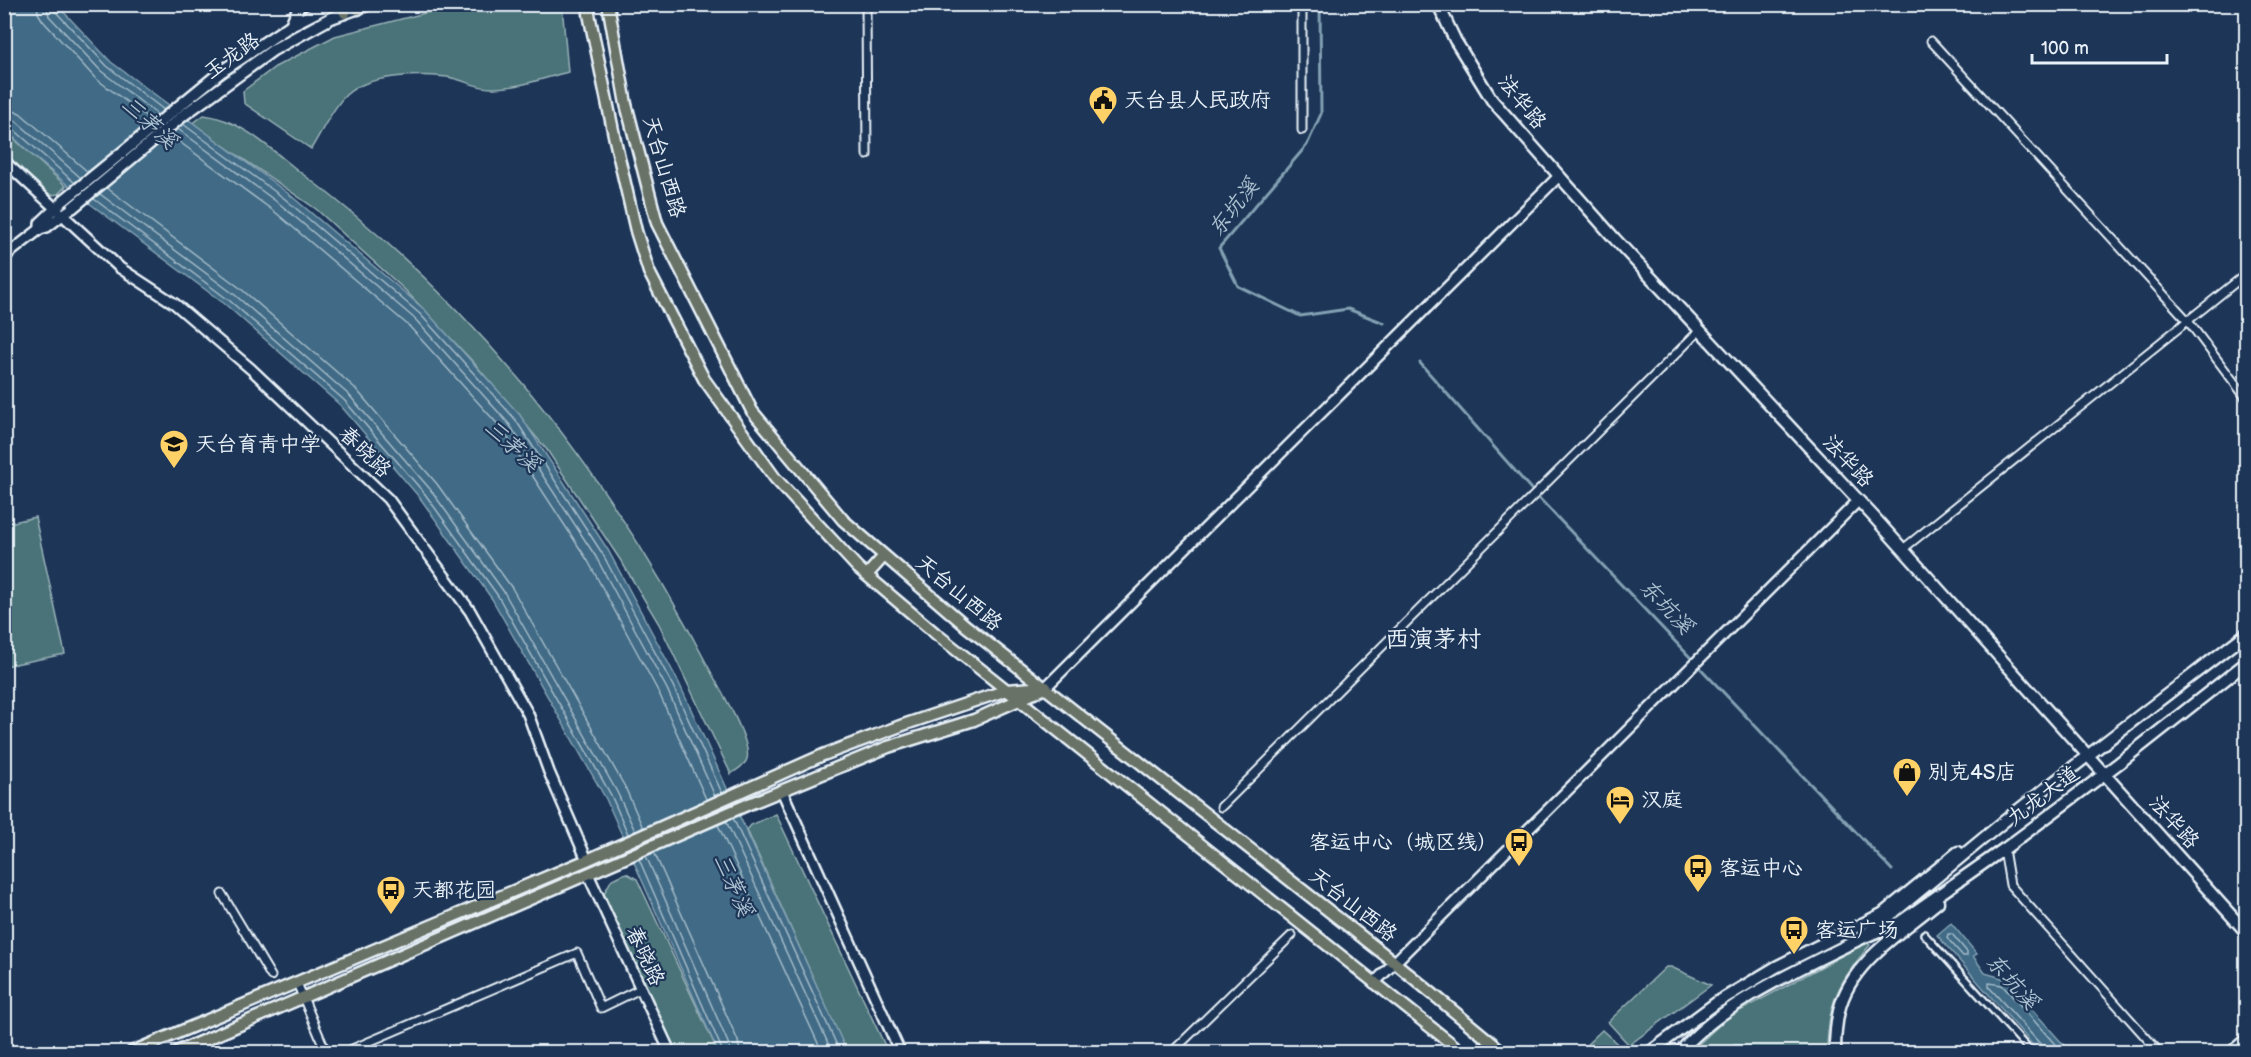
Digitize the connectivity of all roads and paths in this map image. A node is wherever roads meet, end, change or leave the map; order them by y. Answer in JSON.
{"nodes":[{"id":1,"x":300,"y":4,"type":"edge"},
{"id":2,"x":332,"y":4,"type":"edge"},
{"id":3,"x":370,"y":4,"type":"edge"},
{"id":4,"x":866,"y":4,"type":"edge"},
{"id":5,"x":1302,"y":4,"type":"edge"},
{"id":6,"x":1438,"y":4,"type":"edge"},
{"id":7,"x":609,"y":6,"type":"edge"},
{"id":8,"x":357,"y":7,"type":"edge"},
{"id":9,"x":588,"y":8,"type":"edge"},
{"id":10,"x":343,"y":9,"type":"edge"},
{"id":11,"x":291,"y":25,"type":"junction"},
{"id":12,"x":1931,"y":40,"type":"dead end"},
{"id":13,"x":180,"y":111,"type":"junction"},
{"id":14,"x":1302,"y":130,"type":"dead end"},
{"id":15,"x":867,"y":155,"type":"dead end"},
{"id":16,"x":4,"y":161,"type":"edge"},
{"id":17,"x":1559,"y":176,"type":"junction"},
{"id":18,"x":64,"y":208,"type":"junction"},
{"id":19,"x":4,"y":257,"type":"edge"},
{"id":20,"x":2247,"y":274,"type":"edge"},
{"id":21,"x":2188,"y":321,"type":"junction"},
{"id":22,"x":1700,"y":330,"type":"junction"},
{"id":23,"x":2247,"y":398,"type":"edge"},
{"id":24,"x":752,"y":411,"type":"junction"},
{"id":25,"x":734,"y":422,"type":"junction"},
{"id":26,"x":1858,"y":501,"type":"junction"},
{"id":27,"x":1903,"y":549,"type":"junction"},
{"id":28,"x":884,"y":556,"type":"junction"},
{"id":29,"x":867,"y":575,"type":"junction"},
{"id":30,"x":2247,"y":634,"type":"edge"},
{"id":31,"x":2247,"y":663,"type":"edge"},
{"id":32,"x":1046,"y":687,"type":"junction"},
{"id":33,"x":1007,"y":690,"type":"junction"},
{"id":34,"x":1019,"y":700,"type":"junction"},
{"id":35,"x":2087,"y":755,"type":"junction"},
{"id":36,"x":2105,"y":774,"type":"junction"},
{"id":37,"x":782,"y":791,"type":"junction"},
{"id":38,"x":1221,"y":807,"type":"dead end"},
{"id":39,"x":2010,"y":816,"type":"junction"},
{"id":40,"x":2004,"y":849,"type":"junction"},
{"id":41,"x":587,"y":860,"type":"junction"},
{"id":42,"x":588,"y":874,"type":"junction"},
{"id":43,"x":222,"y":894,"type":"dead end"},
{"id":44,"x":2247,"y":932,"type":"edge"},
{"id":45,"x":1924,"y":934,"type":"dead end"},
{"id":46,"x":1292,"y":935,"type":"dead end"},
{"id":47,"x":1860,"y":939,"type":"junction"},
{"id":48,"x":1394,"y":962,"type":"junction"},
{"id":49,"x":272,"y":976,"type":"dead end"},
{"id":50,"x":1374,"y":983,"type":"junction"},
{"id":51,"x":297,"y":984,"type":"junction"},
{"id":52,"x":640,"y":989,"type":"junction"},
{"id":53,"x":303,"y":998,"type":"junction"},
{"id":54,"x":2247,"y":1040,"type":"edge"},
{"id":55,"x":132,"y":1053,"type":"edge"},
{"id":56,"x":177,"y":1053,"type":"edge"},
{"id":57,"x":326,"y":1053,"type":"edge"},
{"id":58,"x":345,"y":1053,"type":"edge"},
{"id":59,"x":670,"y":1053,"type":"edge"},
{"id":60,"x":900,"y":1053,"type":"edge"},
{"id":61,"x":1172,"y":1053,"type":"edge"},
{"id":62,"x":1462,"y":1053,"type":"edge"},
{"id":63,"x":1503,"y":1053,"type":"edge"},
{"id":64,"x":1650,"y":1053,"type":"edge"},
{"id":65,"x":1680,"y":1053,"type":"edge"},
{"id":66,"x":1735,"y":1053,"type":"edge"},
{"id":67,"x":1740,"y":1053,"type":"edge"},
{"id":68,"x":1835,"y":1053,"type":"edge"},
{"id":69,"x":2031,"y":1053,"type":"edge"},
{"id":70,"x":2159,"y":1053,"type":"edge"},
{"id":71,"x":2231,"y":1053,"type":"edge"}],
"edges":[{"from":1,"to":11,"type":"main road"},
{"from":2,"to":11,"type":"main road","name":"玉龙路"},
{"from":3,"to":8,"type":"main road","name":"玉龙路"},
{"from":4,"to":15,"type":"street"},
{"from":5,"to":14,"type":"street"},
{"from":6,"to":17,"type":"main road","name":"法华路"},
{"from":7,"to":24,"type":"main road","name":"天台山西路"},
{"from":8,"to":10,"type":"main road","name":"玉龙路"},
{"from":9,"to":25,"type":"main road","name":"天台山西路"},
{"from":10,"to":13,"type":"main road","name":"玉龙路"},
{"from":11,"to":13,"type":"main road","name":"玉龙路"},
{"from":12,"to":21,"type":"street"},
{"from":13,"to":18,"type":"main road"},
{"from":16,"to":18,"type":"street","name":"春晓路"},
{"from":17,"to":22,"type":"main road","name":"法华路"},
{"from":17,"to":32,"type":"street"},
{"from":18,"to":19,"type":"street"},
{"from":18,"to":41,"type":"street","name":"春晓路"},
{"from":20,"to":21,"type":"street"},
{"from":21,"to":23,"type":"street"},
{"from":21,"to":27,"type":"street"},
{"from":22,"to":26,"type":"main road","name":"法华路"},
{"from":22,"to":38,"type":"street"},
{"from":24,"to":25,"type":"main road"},
{"from":24,"to":28,"type":"main road","name":"天台山西路"},
{"from":25,"to":29,"type":"main road","name":"天台山西路"},
{"from":26,"to":27,"type":"main road","name":"法华路"},
{"from":26,"to":48,"type":"street"},
{"from":27,"to":35,"type":"main road","name":"法华路"},
{"from":28,"to":29,"type":"main road"},
{"from":28,"to":32,"type":"main road","name":"天台山西路"},
{"from":29,"to":33,"type":"main road","name":"天台山西路"},
{"from":30,"to":35,"type":"main road","name":"九龙大道"},
{"from":31,"to":36,"type":"main road","name":"九龙大道"},
{"from":32,"to":33,"type":"main road"},
{"from":32,"to":34,"type":"main road"},
{"from":32,"to":48,"type":"main road","name":"天台山西路"},
{"from":33,"to":34,"type":"main road","name":"天台山西路"},
{"from":33,"to":41,"type":"main road"},
{"from":34,"to":37,"type":"main road"},
{"from":34,"to":50,"type":"main road","name":"天台山西路"},
{"from":35,"to":36,"type":"main road","name":"法华路"},
{"from":35,"to":39,"type":"main road","name":"九龙大道"},
{"from":36,"to":40,"type":"main road","name":"九龙大道"},
{"from":36,"to":44,"type":"main road","name":"法华路"},
{"from":37,"to":42,"type":"main road"},
{"from":37,"to":60,"type":"street"},
{"from":39,"to":47,"type":"main road"},
{"from":39,"to":64,"type":"main road"},
{"from":40,"to":47,"type":"main road"},
{"from":40,"to":68,"type":"main road","name":"九龙大道"},
{"from":40,"to":70,"type":"street"},
{"from":41,"to":51,"type":"main road"},
{"from":42,"to":52,"type":"street","name":"春晓路"},
{"from":42,"to":53,"type":"main road"},
{"from":43,"to":49,"type":"street"},
{"from":45,"to":69,"type":"street"},
{"from":46,"to":61,"type":"street"},
{"from":47,"to":65,"type":"main road"},
{"from":48,"to":50,"type":"street"},
{"from":48,"to":63,"type":"main road","name":"天台山西路"},
{"from":50,"to":62,"type":"main road","name":"天台山西路"},
{"from":51,"to":53,"type":"street"},
{"from":51,"to":55,"type":"main road"},
{"from":52,"to":58,"type":"street"},
{"from":52,"to":59,"type":"street","name":"春晓路"},
{"from":53,"to":56,"type":"main road"},
{"from":53,"to":57,"type":"street"},
{"from":54,"to":71,"type":"street"},
{"from":66,"to":67,"type":"main road"}]}
